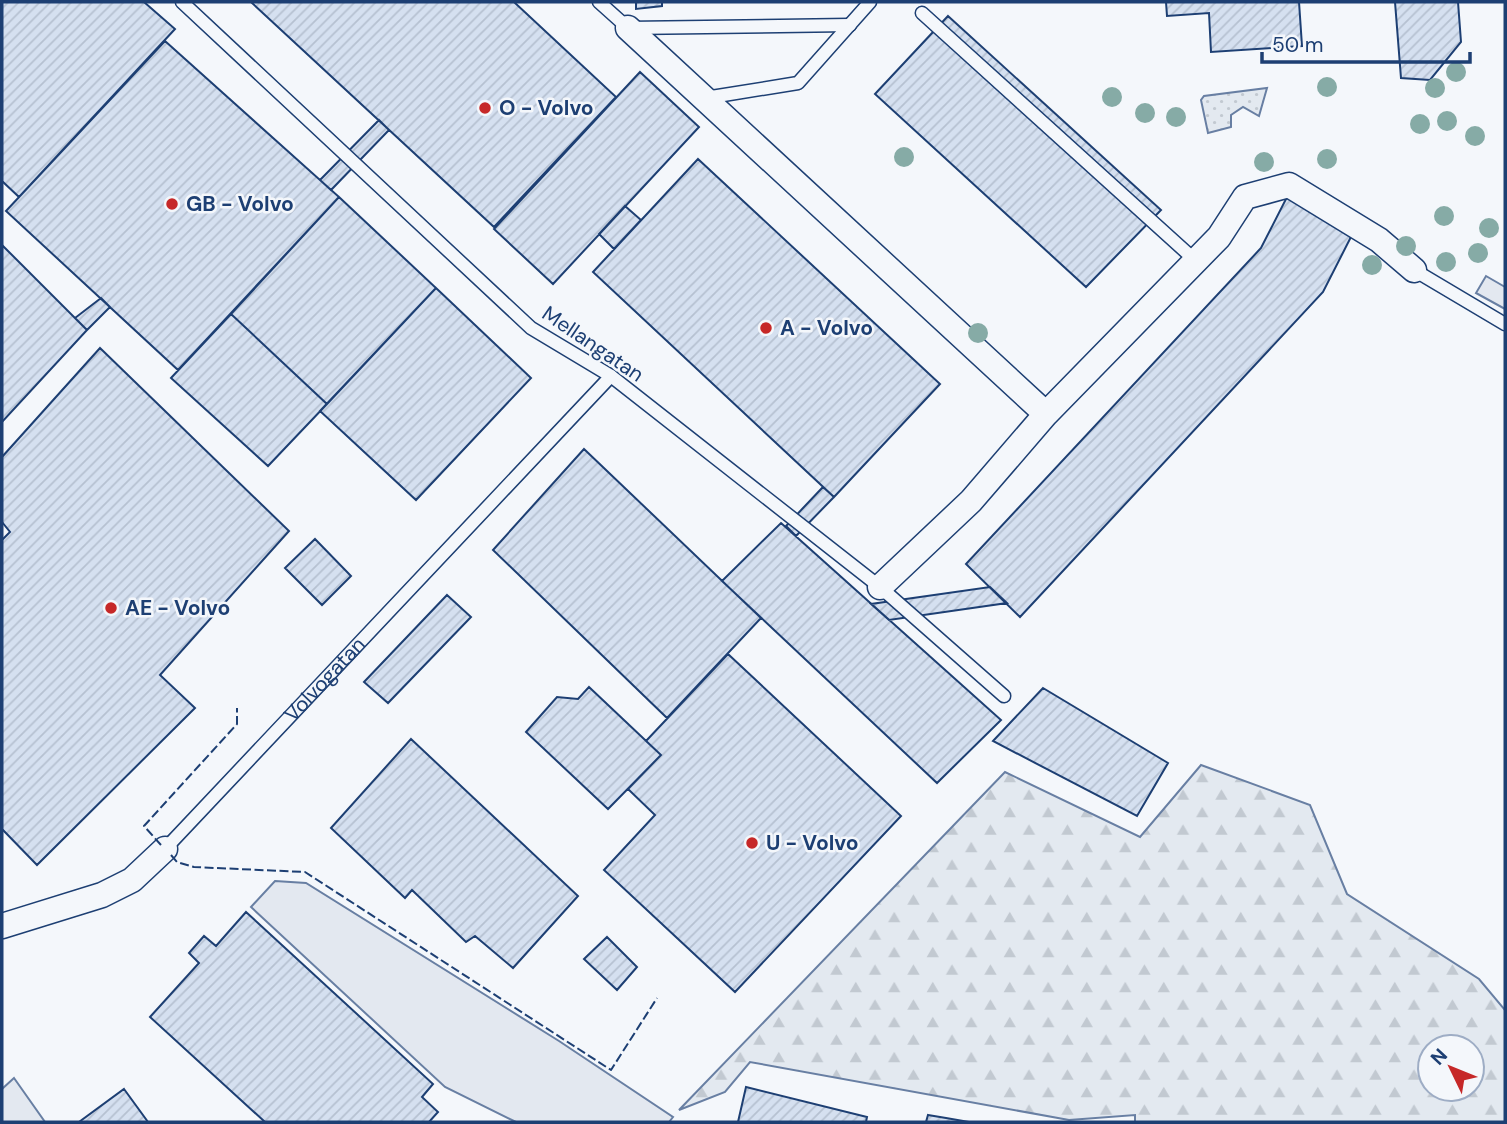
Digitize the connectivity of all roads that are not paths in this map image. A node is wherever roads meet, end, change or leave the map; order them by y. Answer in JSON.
{"nodes":[{"id":1,"x":182,"y":2,"type":"edge"},
{"id":2,"x":599,"y":2,"type":"edge"},
{"id":3,"x":870,"y":2,"type":"edge"},
{"id":4,"x":922,"y":13,"type":"dead end"},
{"id":5,"x":850,"y":25,"type":"junction"},
{"id":6,"x":628,"y":28,"type":"junction"},
{"id":7,"x":704,"y":99,"type":"junction"},
{"id":8,"x":1196,"y":261,"type":"junction"},
{"id":9,"x":1414,"y":270,"type":"joint"},
{"id":10,"x":1505,"y":324,"type":"edge"},
{"id":11,"x":611,"y":376,"type":"junction"},
{"id":12,"x":1046,"y":414,"type":"junction"},
{"id":13,"x":880,"y":587,"type":"junction"},
{"id":14,"x":1004,"y":696,"type":"dead end"},
{"id":15,"x":165,"y":849,"type":"joint"},
{"id":16,"x":2,"y":926,"type":"edge"}],
"edges":[{"from":1,"to":11,"type":"lane","name":"Mellangatan"},
{"from":2,"to":6,"type":"lane"},
{"from":3,"to":5,"type":"lane"},
{"from":4,"to":8,"type":"lane"},
{"from":5,"to":6,"type":"lane"},
{"from":5,"to":7,"type":"lane"},
{"from":6,"to":7,"type":"street"},
{"from":7,"to":12,"type":"street"},
{"from":8,"to":9,"type":"street"},
{"from":8,"to":12,"type":"street"},
{"from":9,"to":10,"type":"lane"},
{"from":11,"to":13,"type":"lane","name":"Mellangatan"},
{"from":11,"to":15,"type":"lane","name":"Volvogatan"},
{"from":12,"to":13,"type":"street"},
{"from":13,"to":14,"type":"lane","name":"Mellangatan"},
{"from":15,"to":16,"type":"street","name":"Volvogatan"}]}
